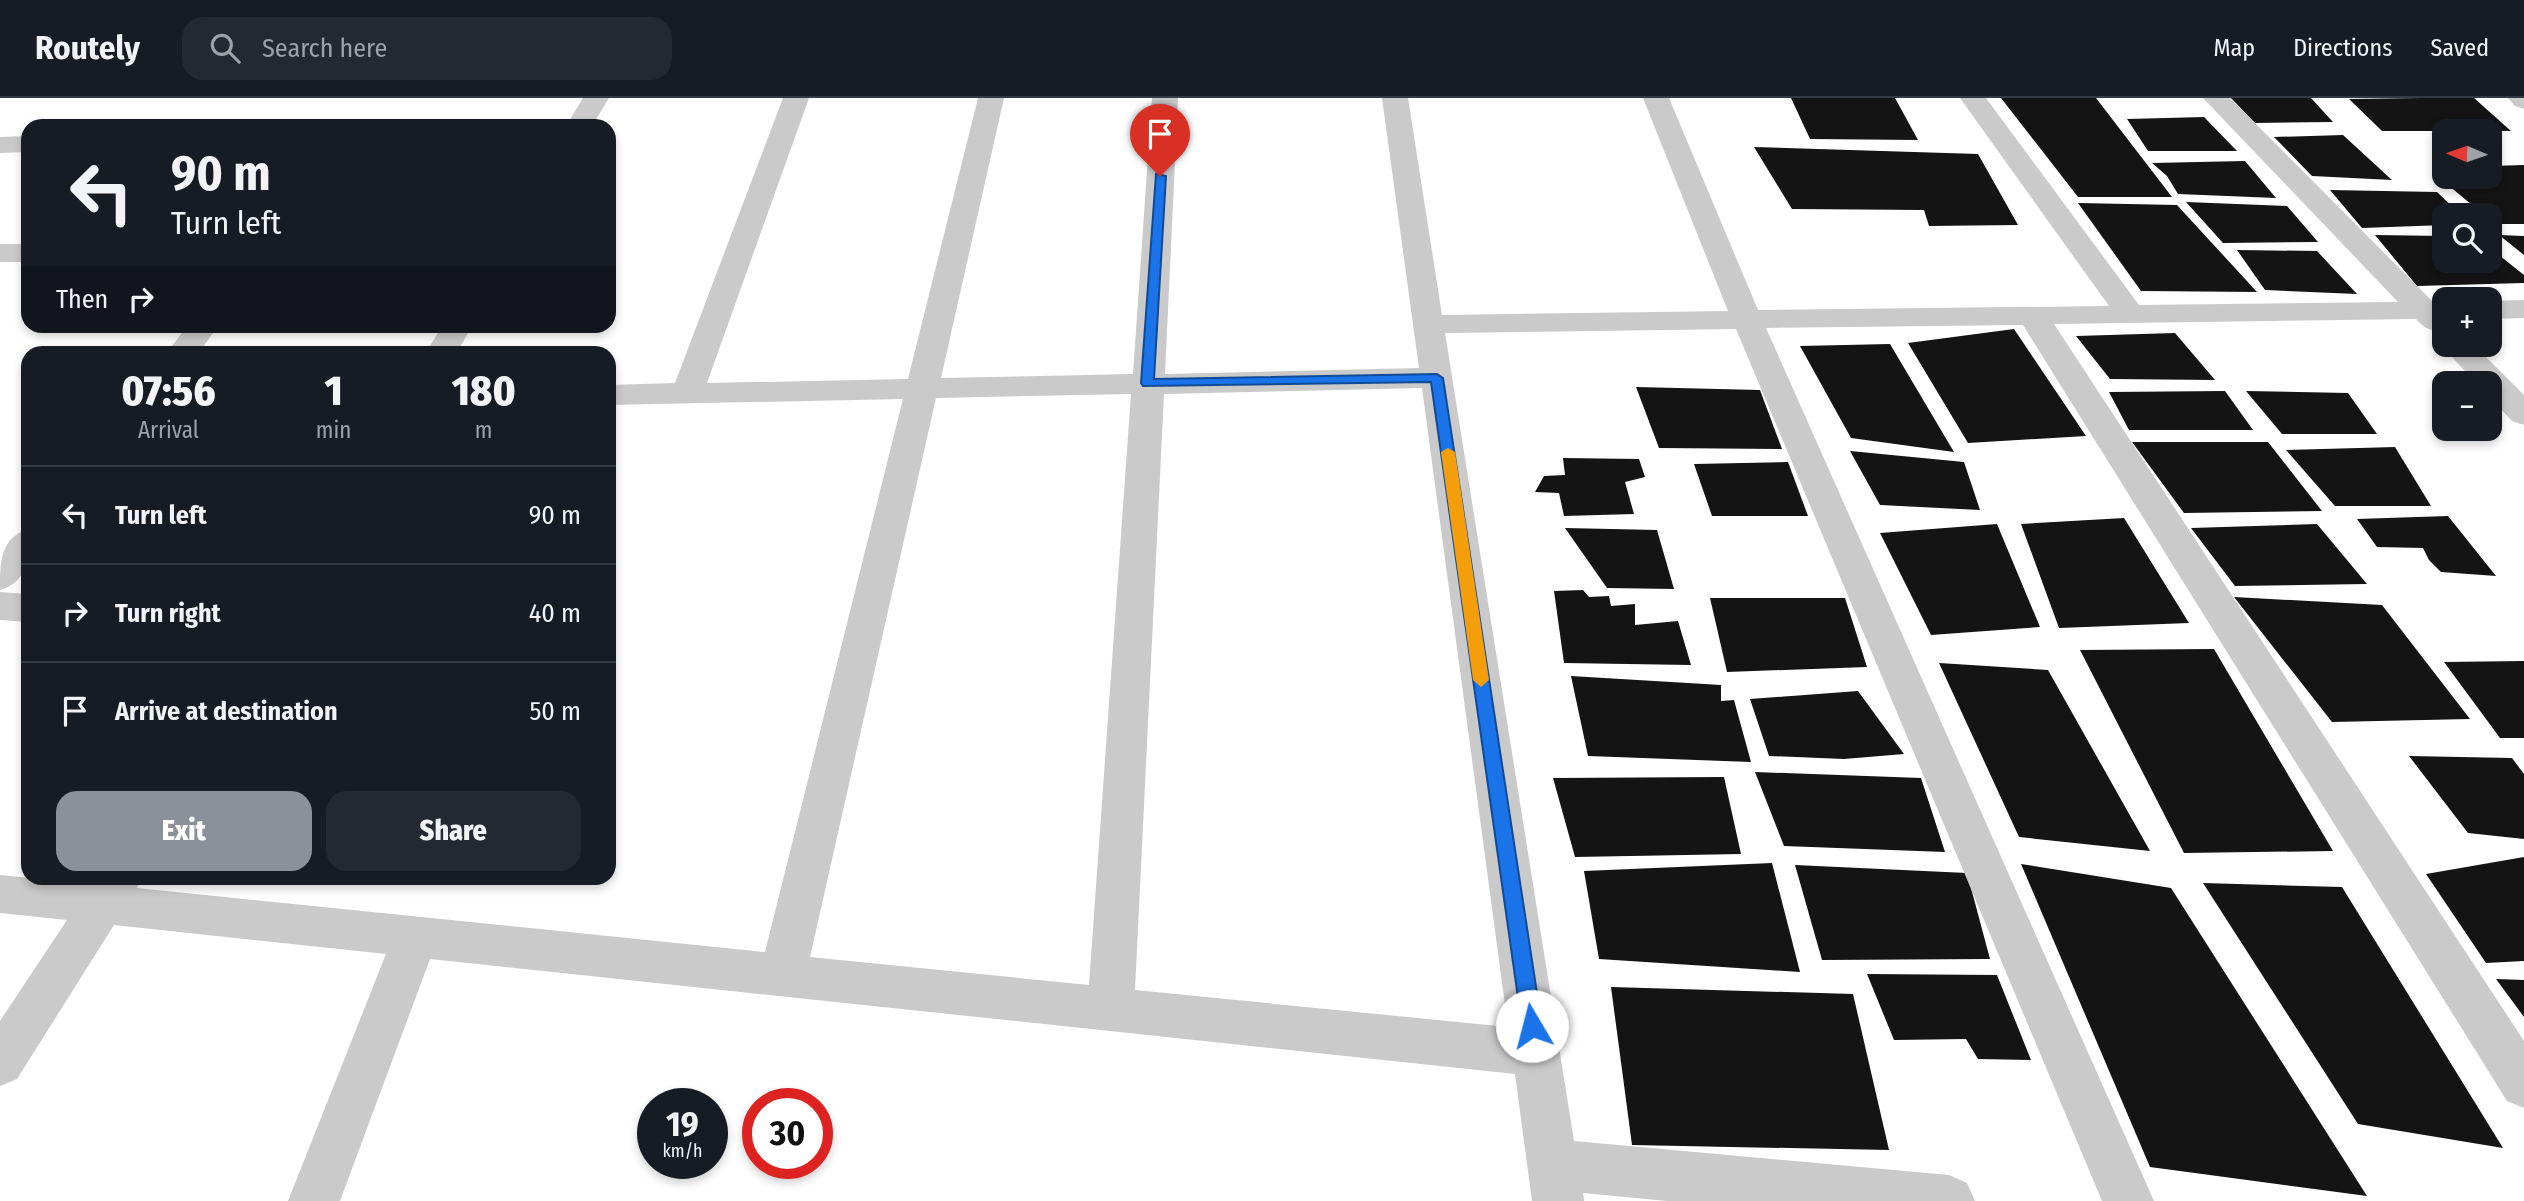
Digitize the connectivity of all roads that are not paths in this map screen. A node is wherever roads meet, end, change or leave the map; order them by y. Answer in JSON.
{"nodes":[{"id":1,"x":596,"y":98,"type":"edge"},
{"id":2,"x":796,"y":98,"type":"edge"},
{"id":3,"x":991,"y":98,"type":"edge"},
{"id":4,"x":1165,"y":98,"type":"edge"},
{"id":5,"x":1395,"y":98,"type":"edge"},
{"id":6,"x":1656,"y":98,"type":"edge"},
{"id":7,"x":1973,"y":98,"type":"edge"},
{"id":8,"x":2216,"y":98,"type":"edge"},
{"id":9,"x":583,"y":119,"type":"edge"},
{"id":10,"x":21,"y":144,"type":"edge"},
{"id":11,"x":0,"y":145,"type":"edge"},
{"id":12,"x":0,"y":253,"type":"edge"},
{"id":13,"x":21,"y":253,"type":"edge"},
{"id":14,"x":2524,"y":309,"type":"edge"},
{"id":15,"x":2502,"y":310,"type":"edge"},
{"id":16,"x":2432,"y":312,"type":"edge"},
{"id":17,"x":2130,"y":314,"type":"junction"},
{"id":18,"x":2033,"y":316,"type":"junction"},
{"id":19,"x":2432,"y":318,"type":"edge"},
{"id":20,"x":1747,"y":320,"type":"junction"},
{"id":21,"x":1429,"y":324,"type":"junction"},
{"id":22,"x":2469,"y":357,"type":"edge"},
{"id":23,"x":1437,"y":378,"type":"junction"},
{"id":24,"x":1147,"y":383,"type":"junction"},
{"id":25,"x":922,"y":388,"type":"junction"},
{"id":26,"x":687,"y":393,"type":"junction"},
{"id":27,"x":616,"y":395,"type":"edge"},
{"id":28,"x":2524,"y":414,"type":"edge"},
{"id":29,"x":21,"y":550,"type":"edge"},
{"id":30,"x":0,"y":576,"type":"edge"},
{"id":31,"x":0,"y":606,"type":"edge"},
{"id":32,"x":21,"y":608,"type":"edge"},
{"id":33,"x":112,"y":891,"type":"edge"},
{"id":34,"x":0,"y":894,"type":"edge"},
{"id":35,"x":416,"y":936,"type":"junction"},
{"id":36,"x":783,"y":975,"type":"junction"},
{"id":37,"x":1111,"y":1008,"type":"junction"},
{"id":38,"x":1536,"y":1053,"type":"junction"},
{"id":39,"x":0,"y":1063,"type":"edge"},
{"id":40,"x":2524,"y":1084,"type":"edge"},
{"id":41,"x":1555,"y":1183,"type":"edge"},
{"id":42,"x":314,"y":1201,"type":"edge"},
{"id":43,"x":1949,"y":1201,"type":"edge"},
{"id":44,"x":2128,"y":1201,"type":"edge"}],
"edges":[{"from":1,"to":9,"type":"street"},
{"from":2,"to":26,"type":"street"},
{"from":3,"to":25,"type":"street"},
{"from":4,"to":24,"type":"street"},
{"from":5,"to":21,"type":"street"},
{"from":6,"to":20,"type":"street"},
{"from":7,"to":17,"type":"street"},
{"from":8,"to":16,"type":"street"},
{"from":10,"to":11,"type":"street"},
{"from":12,"to":13,"type":"street"},
{"from":14,"to":15,"type":"street"},
{"from":17,"to":18,"type":"street"},
{"from":17,"to":19,"type":"street"},
{"from":18,"to":20,"type":"street"},
{"from":18,"to":40,"type":"street"},
{"from":20,"to":21,"type":"street"},
{"from":20,"to":44,"type":"street"},
{"from":21,"to":23,"type":"street"},
{"from":22,"to":28,"type":"street"},
{"from":23,"to":24,"type":"street"},
{"from":23,"to":38,"type":"street"},
{"from":24,"to":25,"type":"street"},
{"from":24,"to":37,"type":"street"},
{"from":25,"to":26,"type":"street"},
{"from":25,"to":36,"type":"street"},
{"from":26,"to":27,"type":"street"},
{"from":29,"to":30,"type":"street"},
{"from":31,"to":32,"type":"street"},
{"from":33,"to":34,"type":"street"},
{"from":33,"to":35,"type":"street"},
{"from":33,"to":39,"type":"street"},
{"from":35,"to":36,"type":"street"},
{"from":35,"to":42,"type":"street"},
{"from":36,"to":37,"type":"street"},
{"from":37,"to":38,"type":"street"},
{"from":38,"to":41,"type":"street"},
{"from":41,"to":43,"type":"street"}]}
